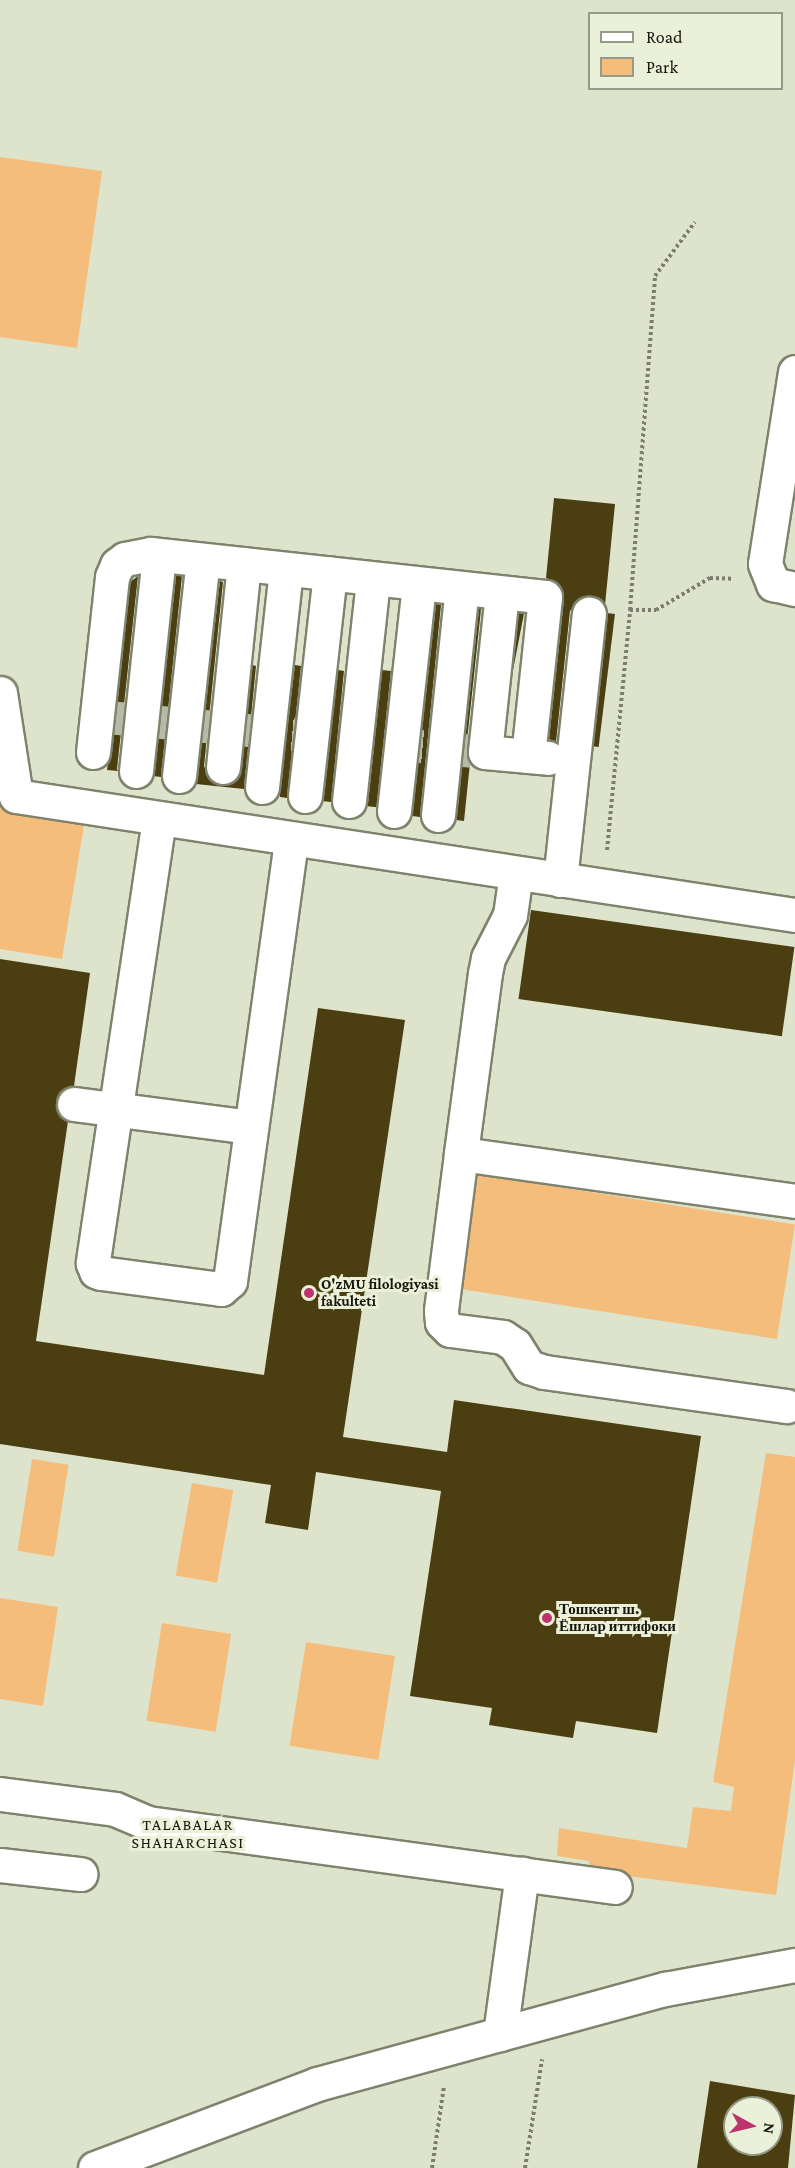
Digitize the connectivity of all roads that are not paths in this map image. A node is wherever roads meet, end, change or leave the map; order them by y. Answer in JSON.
{"nodes":[{"id":1,"x":795,"y":372,"type":"edge"},
{"id":2,"x":159,"y":555,"type":"junction"},
{"id":3,"x":202,"y":560,"type":"junction"},
{"id":4,"x":244,"y":564,"type":"junction"},
{"id":5,"x":286,"y":569,"type":"junction"},
{"id":6,"x":330,"y":573,"type":"junction"},
{"id":7,"x":373,"y":579,"type":"junction"},
{"id":8,"x":419,"y":584,"type":"junction"},
{"id":9,"x":782,"y":585,"type":"edge"},
{"id":10,"x":462,"y":588,"type":"junction"},
{"id":11,"x":502,"y":593,"type":"junction"},
{"id":12,"x":589,"y":614,"type":"dead end"},
{"id":13,"x":0,"y":693,"type":"edge"},
{"id":14,"x":93,"y":752,"type":"dead end"},
{"id":15,"x":528,"y":756,"type":"junction"},
{"id":16,"x":573,"y":760,"type":"junction"},
{"id":17,"x":223,"y":767,"type":"dead end"},
{"id":18,"x":136,"y":771,"type":"dead end"},
{"id":19,"x":179,"y":776,"type":"dead end"},
{"id":20,"x":262,"y":787,"type":"dead end"},
{"id":21,"x":8,"y":795,"type":"edge"},
{"id":22,"x":305,"y":796,"type":"dead end"},
{"id":23,"x":349,"y":801,"type":"dead end"},
{"id":24,"x":394,"y":811,"type":"dead end"},
{"id":25,"x":438,"y":815,"type":"dead end"},
{"id":26,"x":159,"y":819,"type":"junction"},
{"id":27,"x":291,"y":839,"type":"junction"},
{"id":28,"x":516,"y":873,"type":"junction"},
{"id":29,"x":560,"y":880,"type":"junction"},
{"id":30,"x":786,"y":909,"type":"edge"},
{"id":31,"x":74,"y":1104,"type":"dead end"},
{"id":32,"x":116,"y":1110,"type":"junction"},
{"id":33,"x":251,"y":1127,"type":"junction"},
{"id":34,"x":461,"y":1154,"type":"junction"},
{"id":35,"x":795,"y":1201,"type":"edge"},
{"id":36,"x":787,"y":1406,"type":"dead end"},
{"id":37,"x":0,"y":1794,"type":"edge"},
{"id":38,"x":0,"y":1865,"type":"edge"},
{"id":39,"x":80,"y":1874,"type":"dead end"},
{"id":40,"x":522,"y":1874,"type":"junction"},
{"id":41,"x":615,"y":1887,"type":"dead end"},
{"id":42,"x":795,"y":1965,"type":"edge"},
{"id":43,"x":500,"y":2034,"type":"junction"},
{"id":44,"x":94,"y":2168,"type":"edge"}],
"edges":[{"from":1,"to":9,"type":"lane"},
{"from":2,"to":3,"type":"lane"},
{"from":2,"to":14,"type":"lane"},
{"from":2,"to":18,"type":"lane"},
{"from":3,"to":4,"type":"lane"},
{"from":3,"to":19,"type":"lane"},
{"from":4,"to":5,"type":"lane"},
{"from":4,"to":17,"type":"lane"},
{"from":5,"to":6,"type":"lane"},
{"from":5,"to":20,"type":"lane"},
{"from":6,"to":7,"type":"lane"},
{"from":6,"to":22,"type":"lane"},
{"from":7,"to":8,"type":"lane"},
{"from":7,"to":23,"type":"lane"},
{"from":8,"to":10,"type":"lane"},
{"from":8,"to":24,"type":"lane"},
{"from":10,"to":11,"type":"lane"},
{"from":10,"to":25,"type":"lane"},
{"from":11,"to":15,"type":"lane"},
{"from":11,"to":15,"type":"lane"},
{"from":12,"to":16,"type":"lane"},
{"from":13,"to":21,"type":"lane"},
{"from":15,"to":16,"type":"lane"},
{"from":16,"to":29,"type":"lane"},
{"from":21,"to":26,"type":"lane"},
{"from":26,"to":27,"type":"lane"},
{"from":26,"to":32,"type":"lane"},
{"from":27,"to":28,"type":"lane"},
{"from":27,"to":33,"type":"lane"},
{"from":28,"to":29,"type":"lane"},
{"from":28,"to":34,"type":"lane"},
{"from":29,"to":30,"type":"lane"},
{"from":31,"to":32,"type":"lane"},
{"from":32,"to":33,"type":"lane"},
{"from":32,"to":33,"type":"lane"},
{"from":34,"to":35,"type":"lane"},
{"from":34,"to":36,"type":"lane"},
{"from":37,"to":40,"type":"lane"},
{"from":38,"to":39,"type":"lane"},
{"from":40,"to":41,"type":"lane"},
{"from":40,"to":43,"type":"lane"},
{"from":42,"to":43,"type":"lane"},
{"from":43,"to":44,"type":"lane"}]}
